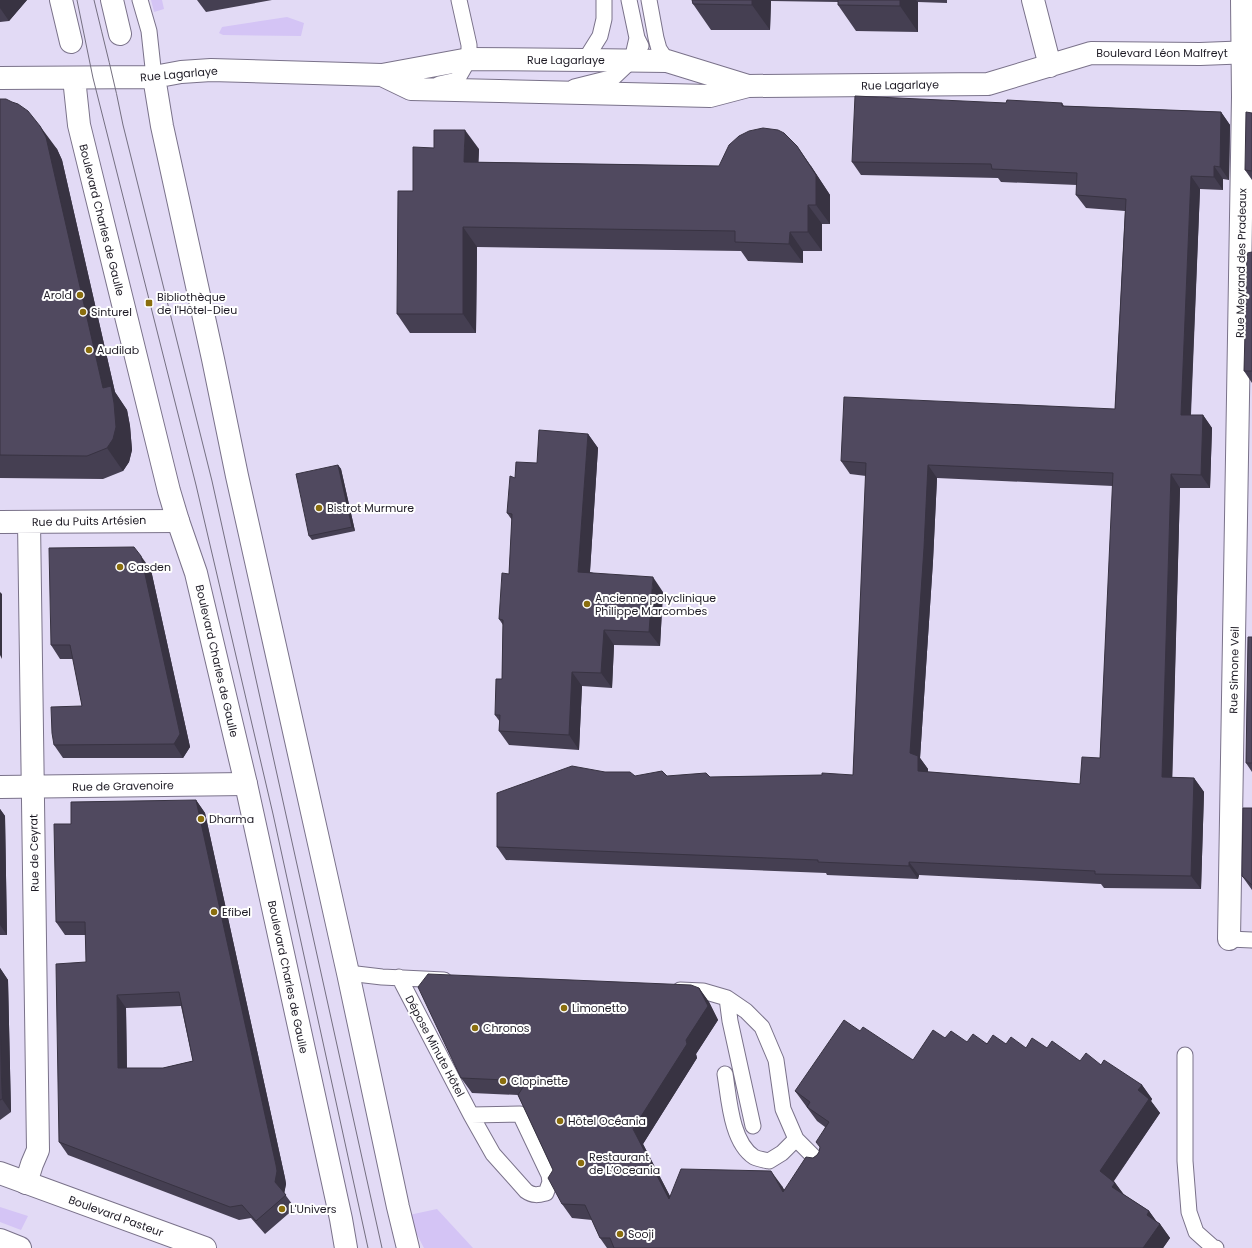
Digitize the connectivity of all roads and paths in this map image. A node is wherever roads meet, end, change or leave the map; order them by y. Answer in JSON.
{"nodes":[{"id":1,"x":61,"y":0,"type":"edge"},
{"id":2,"x":112,"y":0,"type":"edge"},
{"id":3,"x":140,"y":0,"type":"edge"},
{"id":4,"x":459,"y":0,"type":"edge"},
{"id":5,"x":604,"y":0,"type":"edge"},
{"id":6,"x":629,"y":0,"type":"edge"},
{"id":7,"x":649,"y":0,"type":"edge"},
{"id":8,"x":1033,"y":0,"type":"edge"},
{"id":9,"x":1242,"y":0,"type":"edge"},
{"id":10,"x":120,"y":34,"type":"dead end"},
{"id":11,"x":637,"y":38,"type":"junction"},
{"id":12,"x":71,"y":42,"type":"dead end"},
{"id":13,"x":1248,"y":52,"type":"edge"},
{"id":14,"x":469,"y":59,"type":"junction"},
{"id":15,"x":585,"y":60,"type":"junction"},
{"id":16,"x":632,"y":60,"type":"junction"},
{"id":17,"x":667,"y":61,"type":"junction"},
{"id":18,"x":1050,"y":66,"type":"junction"},
{"id":19,"x":382,"y":75,"type":"junction"},
{"id":20,"x":154,"y":77,"type":"junction"},
{"id":21,"x":0,"y":78,"type":"edge"},
{"id":22,"x":74,"y":78,"type":"junction"},
{"id":23,"x":748,"y":86,"type":"junction"},
{"id":24,"x":411,"y":89,"type":"junction"},
{"id":25,"x":552,"y":92,"type":"junction"},
{"id":26,"x":1245,"y":401,"type":"edge"},
{"id":27,"x":178,"y":521,"type":"junction"},
{"id":28,"x":0,"y":522,"type":"edge"},
{"id":29,"x":29,"y":522,"type":"junction"},
{"id":30,"x":246,"y":784,"type":"junction"},
{"id":31,"x":33,"y":787,"type":"junction"},
{"id":32,"x":0,"y":788,"type":"edge"},
{"id":33,"x":1229,"y":939,"type":"joint"},
{"id":34,"x":1252,"y":940,"type":"edge"},
{"id":35,"x":348,"y":973,"type":"junction"},
{"id":36,"x":399,"y":977,"type":"junction"},
{"id":37,"x":456,"y":980,"type":"edge"},
{"id":38,"x":665,"y":989,"type":"edge"},
{"id":39,"x":727,"y":998,"type":"junction"},
{"id":40,"x":1185,"y":1055,"type":"dead end"},
{"id":41,"x":725,"y":1074,"type":"dead end"},
{"id":42,"x":471,"y":1115,"type":"junction"},
{"id":43,"x":753,"y":1126,"type":"dead end"},
{"id":44,"x":796,"y":1139,"type":"junction"},
{"id":45,"x":821,"y":1164,"type":"edge"},
{"id":46,"x":0,"y":1173,"type":"edge"},
{"id":47,"x":26,"y":1183,"type":"junction"},
{"id":48,"x":0,"y":1188,"type":"edge"},
{"id":49,"x":0,"y":1240,"type":"edge"},
{"id":50,"x":20,"y":1248,"type":"edge"},
{"id":51,"x":205,"y":1248,"type":"edge"},
{"id":52,"x":346,"y":1248,"type":"edge"},
{"id":53,"x":408,"y":1248,"type":"edge"},
{"id":54,"x":1216,"y":1248,"type":"edge"}],
"edges":[{"from":1,"to":12,"type":"main road"},
{"from":2,"to":10,"type":"main road"},
{"from":3,"to":20,"type":"lane"},
{"from":4,"to":14,"type":"lane"},
{"from":5,"to":15,"type":"lane"},
{"from":6,"to":11,"type":"lane"},
{"from":7,"to":17,"type":"lane"},
{"from":8,"to":18,"type":"main road"},
{"from":9,"to":13,"type":"main road","name":"Rue Meyrand des Pradeaux"},
{"from":11,"to":16,"type":"lane"},
{"from":11,"to":17,"type":"lane"},
{"from":13,"to":18,"type":"main road","name":"Boulevard Léon Malfreyt"},
{"from":13,"to":26,"type":"main road","name":"Rue Meyrand des Pradeaux"},
{"from":14,"to":15,"type":"main road","name":"Rue Lagarlaye"},
{"from":14,"to":19,"type":"main road","name":"Rue Lagarlaye"},
{"from":14,"to":24,"type":"lane"},
{"from":15,"to":16,"type":"main road","name":"Rue Lagarlaye"},
{"from":16,"to":17,"type":"main road","name":"Rue Lagarlaye"},
{"from":16,"to":25,"type":"lane"},
{"from":17,"to":23,"type":"main road","name":"Rue Lagarlaye"},
{"from":18,"to":23,"type":"main road","name":"Rue Lagarlaye"},
{"from":19,"to":20,"type":"main road","name":"Rue Lagarlaye"},
{"from":19,"to":24,"type":"main road","name":"Rue Lagarlaye"},
{"from":20,"to":22,"type":"main road","name":"Rue Lagarlaye"},
{"from":20,"to":35,"type":"main road"},
{"from":21,"to":22,"type":"main road","name":"Rue Lagarlaye"},
{"from":22,"to":27,"type":"main road","name":"Boulevard Charles de Gaulle"},
{"from":23,"to":25,"type":"main road","name":"Rue Lagarlaye"},
{"from":24,"to":25,"type":"main road","name":"Rue Lagarlaye"},
{"from":26,"to":33,"type":"main road","name":"Rue Simone Veil"},
{"from":27,"to":29,"type":"main road","name":"Rue du Puits Artésien"},
{"from":27,"to":30,"type":"main road","name":"Boulevard Charles de Gaulle"},
{"from":28,"to":29,"type":"main road","name":"Rue du Puits Artésien"},
{"from":29,"to":31,"type":"main road","name":"Rue de Ceyrat"},
{"from":30,"to":31,"type":"main road","name":"Rue de Gravenoire"},
{"from":30,"to":52,"type":"main road","name":"Boulevard Charles de Gaulle"},
{"from":31,"to":32,"type":"main road","name":"Rue de Gravenoire"},
{"from":31,"to":47,"type":"main road","name":"Rue de Ceyrat"},
{"from":33,"to":34,"type":"lane"},
{"from":35,"to":36,"type":"lane"},
{"from":35,"to":53,"type":"main road"},
{"from":36,"to":37,"type":"lane"},
{"from":36,"to":42,"type":"lane","name":"Dépose Minute Hôtel"},
{"from":38,"to":39,"type":"lane"},
{"from":39,"to":43,"type":"lane"},
{"from":39,"to":44,"type":"lane"},
{"from":40,"to":54,"type":"lane"},
{"from":41,"to":44,"type":"lane"},
{"from":42,"to":42,"type":"lane","name":"Dépose Minute Hôtel"},
{"from":44,"to":45,"type":"lane"},
{"from":46,"to":47,"type":"main road","name":"Boulevard Pasteur"},
{"from":47,"to":48,"type":"main road"},
{"from":47,"to":51,"type":"main road","name":"Boulevard Pasteur"},
{"from":49,"to":50,"type":"main road"}]}
